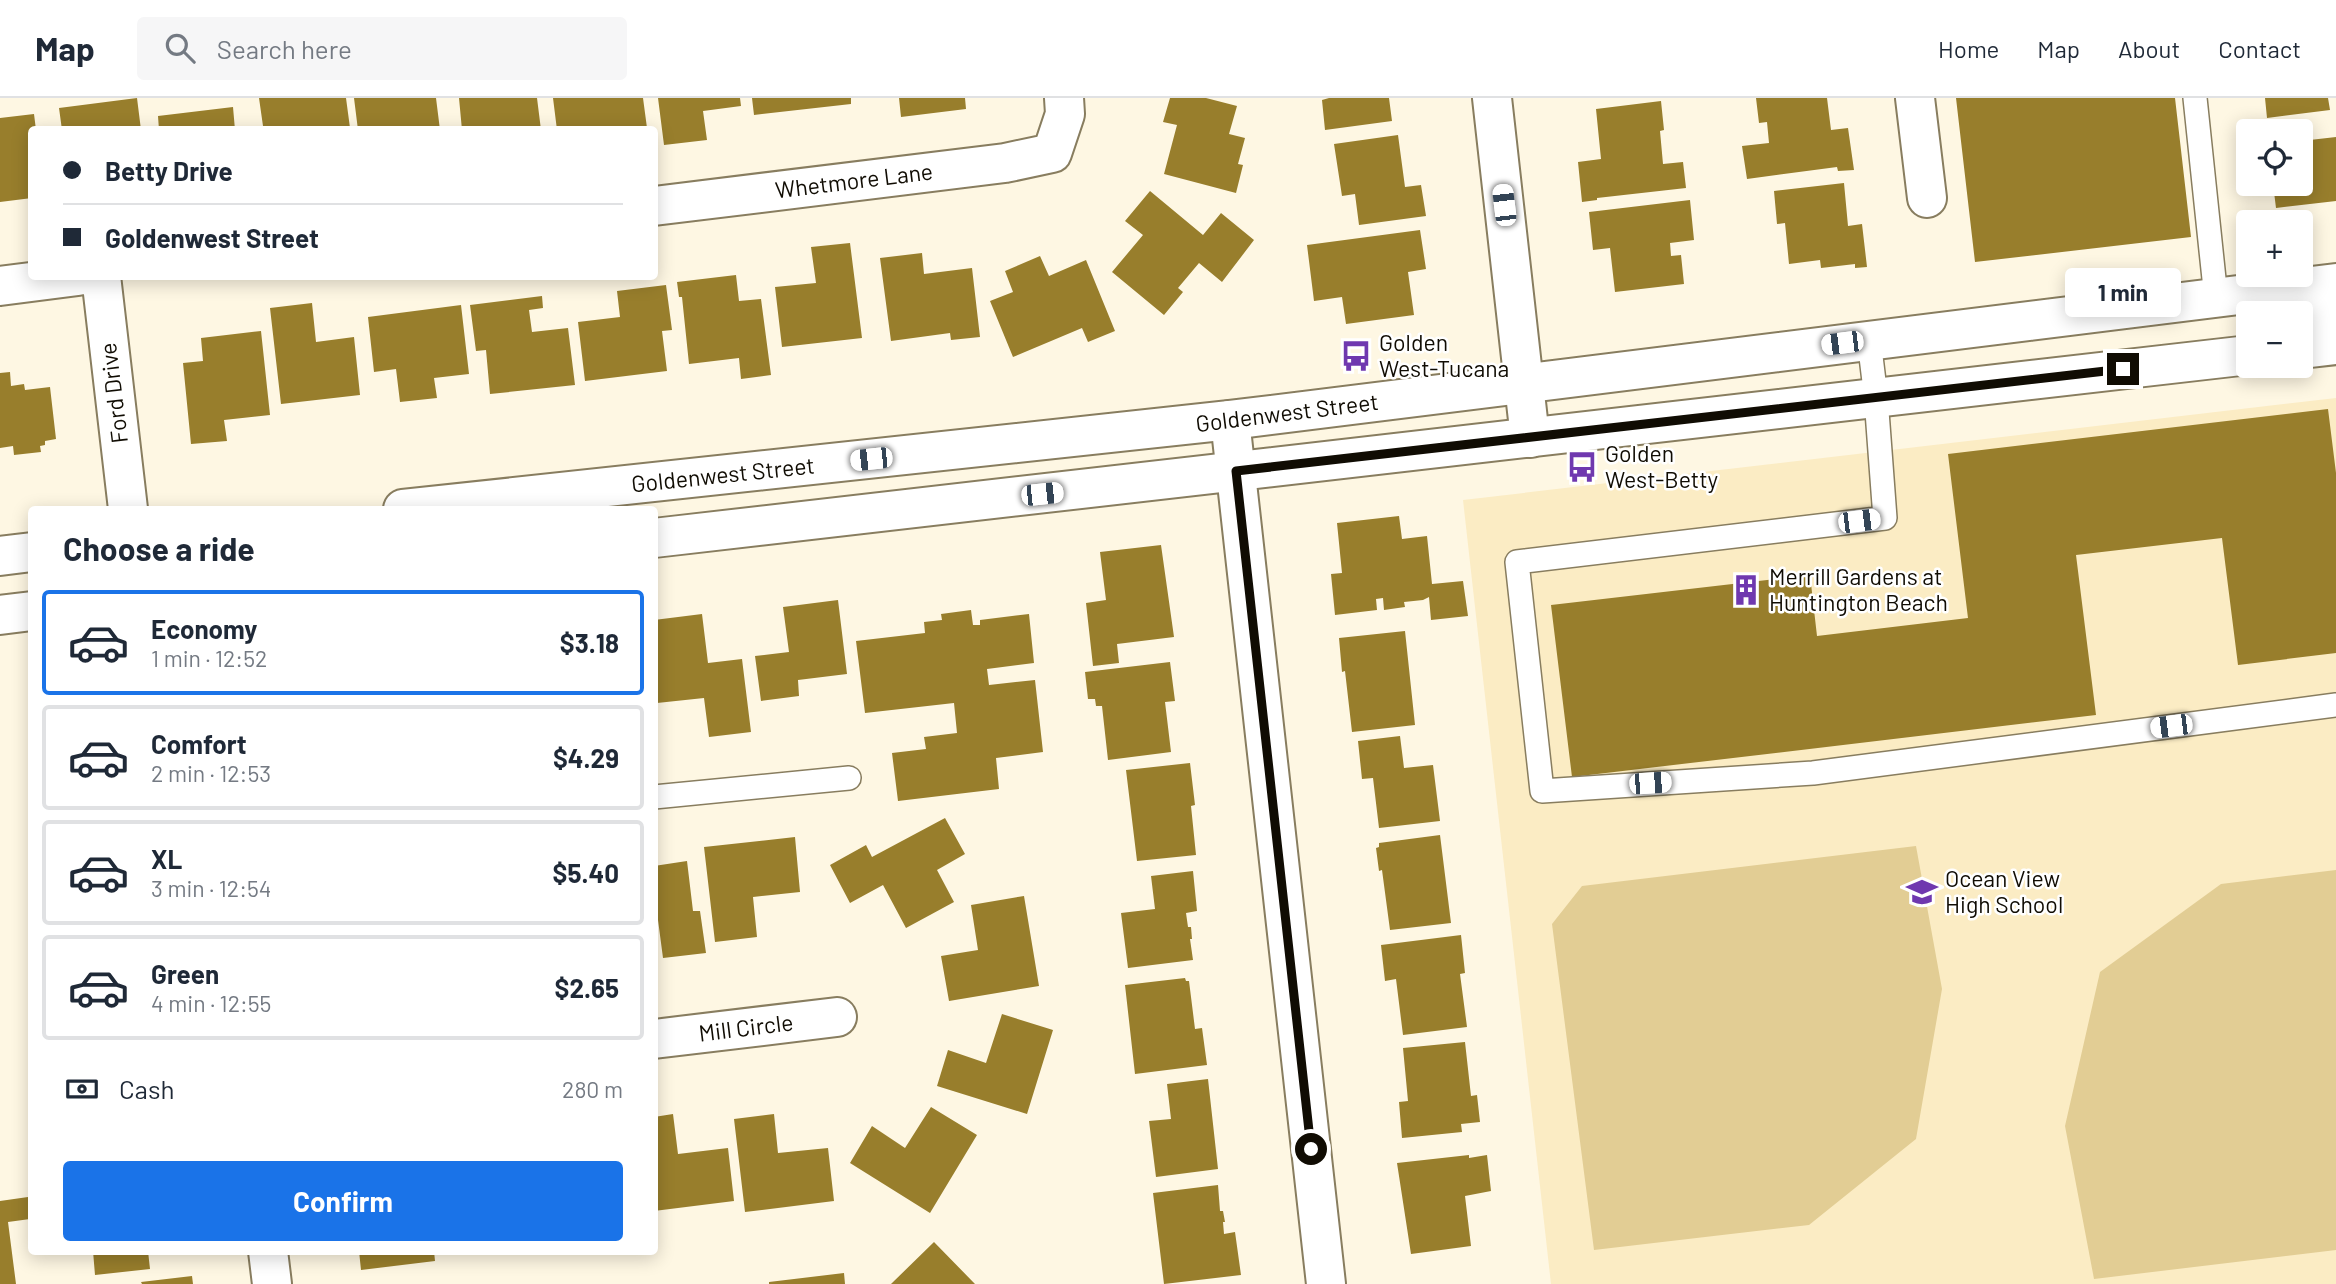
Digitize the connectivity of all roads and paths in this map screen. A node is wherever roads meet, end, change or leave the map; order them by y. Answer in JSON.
{"nodes":[{"id":1,"x":1064,"y":98,"type":"edge"},
{"id":2,"x":1492,"y":98,"type":"edge"},
{"id":3,"x":1915,"y":98,"type":"edge"},
{"id":4,"x":2195,"y":98,"type":"edge"},
{"id":5,"x":1927,"y":198,"type":"dead end"},
{"id":6,"x":658,"y":206,"type":"edge"},
{"id":7,"x":47,"y":280,"type":"edge"},
{"id":8,"x":101,"y":280,"type":"edge"},
{"id":9,"x":2336,"y":283,"type":"edge"},
{"id":10,"x":0,"y":286,"type":"edge"},
{"id":11,"x":2216,"y":298,"type":"junction"},
{"id":12,"x":2336,"y":307,"type":"edge"},
{"id":13,"x":2313,"y":312,"type":"edge"},
{"id":14,"x":1869,"y":340,"type":"junction"},
{"id":15,"x":2336,"y":345,"type":"edge"},
{"id":16,"x":2313,"y":348,"type":"edge"},
{"id":17,"x":2236,"y":352,"type":"edge"},
{"id":18,"x":1525,"y":383,"type":"junction"},
{"id":19,"x":1876,"y":398,"type":"junction"},
{"id":20,"x":1230,"y":420,"type":"junction"},
{"id":21,"x":1530,"y":438,"type":"junction"},
{"id":22,"x":1236,"y":471,"type":"junction"},
{"id":23,"x":128,"y":506,"type":"edge"},
{"id":24,"x":430,"y":506,"type":"edge"},
{"id":25,"x":658,"y":538,"type":"edge"},
{"id":26,"x":28,"y":552,"type":"edge"},
{"id":27,"x":0,"y":556,"type":"edge"},
{"id":28,"x":28,"y":612,"type":"edge"},
{"id":29,"x":0,"y":615,"type":"edge"},
{"id":30,"x":2336,"y":705,"type":"edge"},
{"id":31,"x":849,"y":778,"type":"dead end"},
{"id":32,"x":658,"y":797,"type":"edge"},
{"id":33,"x":837,"y":1017,"type":"dead end"},
{"id":34,"x":658,"y":1039,"type":"edge"},
{"id":35,"x":268,"y":1255,"type":"edge"},
{"id":36,"x":272,"y":1284,"type":"edge"},
{"id":37,"x":1326,"y":1284,"type":"edge"}],
"edges":[{"from":1,"to":6,"type":"main road","name":"Whetmore Lane"},
{"from":2,"to":18,"type":"main road"},
{"from":3,"to":5,"type":"main road"},
{"from":4,"to":11,"type":"lane"},
{"from":7,"to":10,"type":"main road"},
{"from":8,"to":23,"type":"main road","name":"Ford Drive"},
{"from":9,"to":11,"type":"main road","name":"Goldenwest Street"},
{"from":11,"to":14,"type":"main road","name":"Goldenwest Street"},
{"from":12,"to":13,"type":"main road"},
{"from":14,"to":18,"type":"main road","name":"Goldenwest Street"},
{"from":14,"to":19,"type":"lane"},
{"from":15,"to":16,"type":"main road"},
{"from":17,"to":19,"type":"main road"},
{"from":18,"to":20,"type":"main road","name":"Goldenwest Street"},
{"from":18,"to":21,"type":"main road"},
{"from":19,"to":21,"type":"main road"},
{"from":19,"to":30,"type":"lane"},
{"from":20,"to":22,"type":"main road"},
{"from":20,"to":24,"type":"main road","name":"Goldenwest Street"},
{"from":21,"to":22,"type":"main road"},
{"from":22,"to":25,"type":"main road"},
{"from":22,"to":37,"type":"main road"},
{"from":26,"to":27,"type":"main road"},
{"from":28,"to":29,"type":"main road"},
{"from":31,"to":32,"type":"lane"},
{"from":33,"to":34,"type":"main road","name":"Mill Circle"},
{"from":35,"to":36,"type":"main road"}]}
